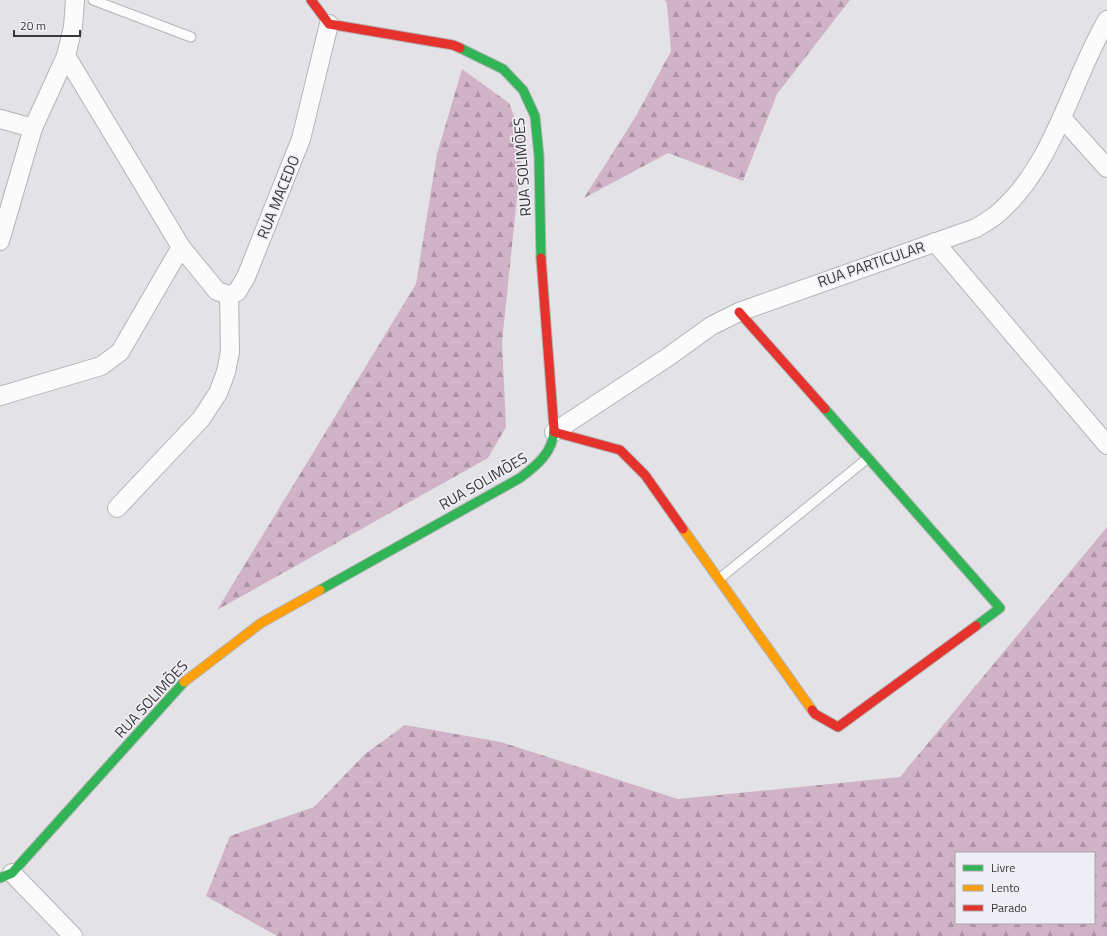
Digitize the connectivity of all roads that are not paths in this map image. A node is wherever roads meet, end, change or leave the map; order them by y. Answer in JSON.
{"nodes":[{"id":1,"x":76,"y":0,"type":"edge"},
{"id":2,"x":93,"y":0,"type":"edge"},
{"id":3,"x":311,"y":0,"type":"edge"},
{"id":4,"x":1107,"y":20,"type":"edge"},
{"id":5,"x":329,"y":24,"type":"junction"},
{"id":6,"x":192,"y":37,"type":"dead end"},
{"id":7,"x":66,"y":56,"type":"junction"},
{"id":8,"x":1062,"y":118,"type":"junction"},
{"id":9,"x":0,"y":119,"type":"edge"},
{"id":10,"x":33,"y":128,"type":"junction"},
{"id":11,"x":1107,"y":168,"type":"edge"},
{"id":12,"x":0,"y":241,"type":"edge"},
{"id":13,"x":935,"y":242,"type":"junction"},
{"id":14,"x":182,"y":247,"type":"junction"},
{"id":15,"x":229,"y":295,"type":"junction"},
{"id":16,"x":738,"y":312,"type":"junction"},
{"id":17,"x":0,"y":396,"type":"edge"},
{"id":18,"x":554,"y":432,"type":"junction"},
{"id":19,"x":1107,"y":445,"type":"edge"},
{"id":20,"x":868,"y":458,"type":"junction"},
{"id":21,"x":117,"y":508,"type":"dead end"},
{"id":22,"x":719,"y":579,"type":"junction"},
{"id":23,"x":6,"y":876,"type":"edge"},
{"id":24,"x":73,"y":936,"type":"edge"}],
"edges":[{"from":1,"to":7,"type":"street"},
{"from":2,"to":6,"type":"lane"},
{"from":3,"to":5,"type":"street"},
{"from":4,"to":8,"type":"street","name":"RUA PARTICULAR"},
{"from":5,"to":15,"type":"street","name":"RUA MACEDO"},
{"from":5,"to":18,"type":"street","name":"RUA SOLIMÕES"},
{"from":7,"to":10,"type":"street"},
{"from":7,"to":14,"type":"street"},
{"from":8,"to":11,"type":"street"},
{"from":8,"to":13,"type":"street","name":"RUA PARTICULAR"},
{"from":9,"to":10,"type":"street"},
{"from":10,"to":12,"type":"street"},
{"from":13,"to":16,"type":"street","name":"RUA PARTICULAR"},
{"from":13,"to":19,"type":"street"},
{"from":14,"to":15,"type":"street"},
{"from":14,"to":17,"type":"street"},
{"from":15,"to":21,"type":"street"},
{"from":16,"to":18,"type":"street","name":"RUA PARTICULAR"},
{"from":16,"to":20,"type":"street"},
{"from":18,"to":22,"type":"street"},
{"from":18,"to":23,"type":"street","name":"RUA SOLIMÕES"},
{"from":20,"to":22,"type":"lane"},
{"from":20,"to":22,"type":"street"},
{"from":23,"to":24,"type":"street"}]}
